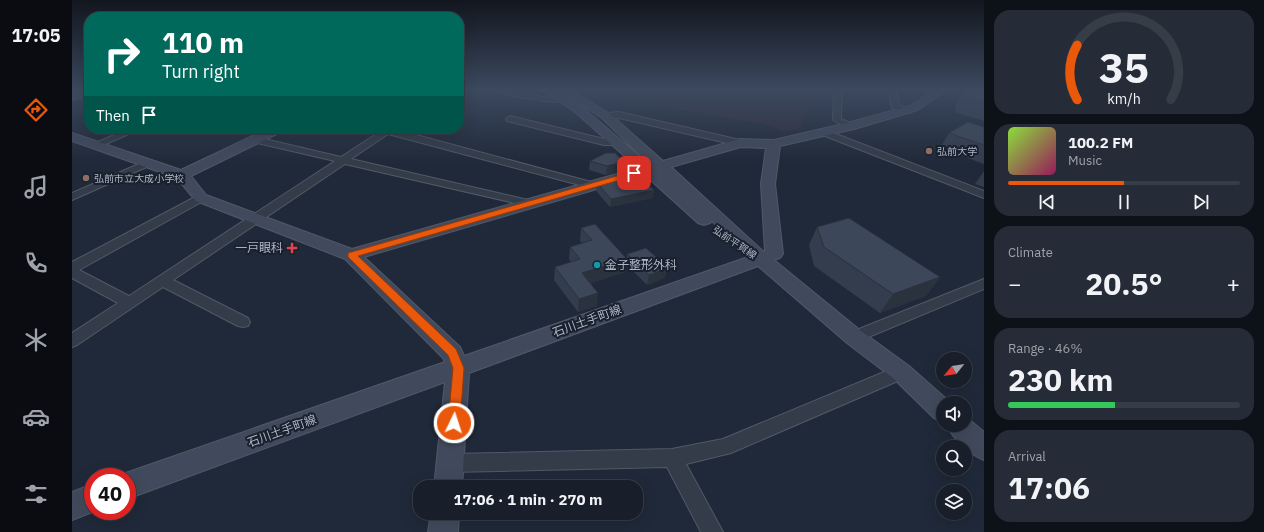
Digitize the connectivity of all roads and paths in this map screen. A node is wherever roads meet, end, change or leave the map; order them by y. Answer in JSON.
{"nodes":[{"id":1,"x":585,"y":114,"type":"edge"},
{"id":2,"x":602,"y":114,"type":"edge"},
{"id":3,"x":837,"y":114,"type":"edge"},
{"id":4,"x":896,"y":114,"type":"edge"},
{"id":5,"x":606,"y":116,"type":"junction"},
{"id":6,"x":510,"y":119,"type":"dead end"},
{"id":7,"x":850,"y":126,"type":"junction"},
{"id":8,"x":823,"y":132,"type":"junction"},
{"id":9,"x":124,"y":134,"type":"edge"},
{"id":10,"x":267,"y":134,"type":"edge"},
{"id":11,"x":383,"y":134,"type":"edge"},
{"id":12,"x":404,"y":134,"type":"edge"},
{"id":13,"x":72,"y":137,"type":"edge"},
{"id":14,"x":256,"y":140,"type":"junction"},
{"id":15,"x":615,"y":142,"type":"junction"},
{"id":16,"x":740,"y":142,"type":"junction"},
{"id":17,"x":774,"y":144,"type":"junction"},
{"id":18,"x":96,"y":145,"type":"junction"},
{"id":19,"x":343,"y":161,"type":"junction"},
{"id":20,"x":148,"y":163,"type":"junction"},
{"id":21,"x":661,"y":166,"type":"junction"},
{"id":22,"x":646,"y":170,"type":"junction"},
{"id":23,"x":182,"y":175,"type":"junction"},
{"id":24,"x":592,"y":185,"type":"junction"},
{"id":25,"x":984,"y":195,"type":"edge"},
{"id":26,"x":72,"y":197,"type":"edge"},
{"id":27,"x":201,"y":198,"type":"junction"},
{"id":28,"x":528,"y":203,"type":"junction"},
{"id":29,"x":254,"y":220,"type":"junction"},
{"id":30,"x":351,"y":255,"type":"junction"},
{"id":31,"x":761,"y":259,"type":"junction"},
{"id":32,"x":72,"y":268,"type":"edge"},
{"id":33,"x":72,"y":272,"type":"edge"},
{"id":34,"x":163,"y":281,"type":"junction"},
{"id":35,"x":984,"y":284,"type":"edge"},
{"id":36,"x":130,"y":303,"type":"junction"},
{"id":37,"x":243,"y":322,"type":"dead end"},
{"id":38,"x":854,"y":337,"type":"junction"},
{"id":39,"x":72,"y":341,"type":"edge"},
{"id":40,"x":458,"y":368,"type":"junction"},
{"id":41,"x":901,"y":372,"type":"junction"},
{"id":42,"x":936,"y":404,"type":"edge"},
{"id":43,"x":967,"y":432,"type":"edge"},
{"id":44,"x":984,"y":448,"type":"edge"},
{"id":45,"x":672,"y":458,"type":"junction"},
{"id":46,"x":450,"y":475,"type":"edge"},
{"id":47,"x":136,"y":483,"type":"edge"},
{"id":48,"x":84,"y":501,"type":"edge"},
{"id":49,"x":72,"y":506,"type":"edge"},
{"id":50,"x":444,"y":520,"type":"edge"},
{"id":51,"x":443,"y":532,"type":"edge"},
{"id":52,"x":712,"y":532,"type":"edge"}],
"edges":[{"from":1,"to":15,"type":"main road","name":"弘前平賀線"},
{"from":2,"to":5,"type":"main road","name":"弘前平賀線"},
{"from":3,"to":7,"type":"street"},
{"from":4,"to":7,"type":"main road"},
{"from":5,"to":16,"type":"street"},
{"from":5,"to":21,"type":"main road","name":"弘前平賀線"},
{"from":6,"to":15,"type":"street"},
{"from":7,"to":8,"type":"main road"},
{"from":8,"to":17,"type":"main road"},
{"from":8,"to":25,"type":"street"},
{"from":9,"to":18,"type":"street"},
{"from":10,"to":14,"type":"main road"},
{"from":11,"to":19,"type":"street"},
{"from":12,"to":24,"type":"street"},
{"from":13,"to":18,"type":"main road"},
{"from":14,"to":19,"type":"street"},
{"from":14,"to":23,"type":"main road"},
{"from":15,"to":22,"type":"main road","name":"弘前平賀線"},
{"from":16,"to":17,"type":"main road"},
{"from":16,"to":21,"type":"main road"},
{"from":17,"to":31,"type":"main road","name":"石川土手町線"},
{"from":18,"to":20,"type":"main road"},
{"from":19,"to":28,"type":"street"},
{"from":19,"to":29,"type":"street"},
{"from":20,"to":23,"type":"main road"},
{"from":20,"to":26,"type":"street"},
{"from":21,"to":22,"type":"main road"},
{"from":21,"to":31,"type":"main road","name":"弘前平賀線"},
{"from":22,"to":24,"type":"main road"},
{"from":22,"to":31,"type":"main road","name":"弘前平賀線"},
{"from":23,"to":27,"type":"main road"},
{"from":24,"to":28,"type":"main road"},
{"from":27,"to":29,"type":"main road"},
{"from":27,"to":32,"type":"street"},
{"from":28,"to":30,"type":"main road"},
{"from":29,"to":30,"type":"main road"},
{"from":29,"to":34,"type":"street"},
{"from":30,"to":40,"type":"main road"},
{"from":31,"to":38,"type":"main road"},
{"from":31,"to":40,"type":"main road","name":"石川土手町線"},
{"from":33,"to":36,"type":"street"},
{"from":34,"to":36,"type":"street"},
{"from":34,"to":37,"type":"street"},
{"from":35,"to":38,"type":"street"},
{"from":36,"to":39,"type":"street"},
{"from":38,"to":41,"type":"main road"},
{"from":40,"to":46,"type":"main road"},
{"from":40,"to":47,"type":"main road","name":"石川土手町線"},
{"from":41,"to":42,"type":"main road"},
{"from":41,"to":45,"type":"street"},
{"from":43,"to":44,"type":"main road"},
{"from":45,"to":46,"type":"street"},
{"from":45,"to":52,"type":"street"},
{"from":48,"to":49,"type":"main road"},
{"from":50,"to":51,"type":"main road"}]}
